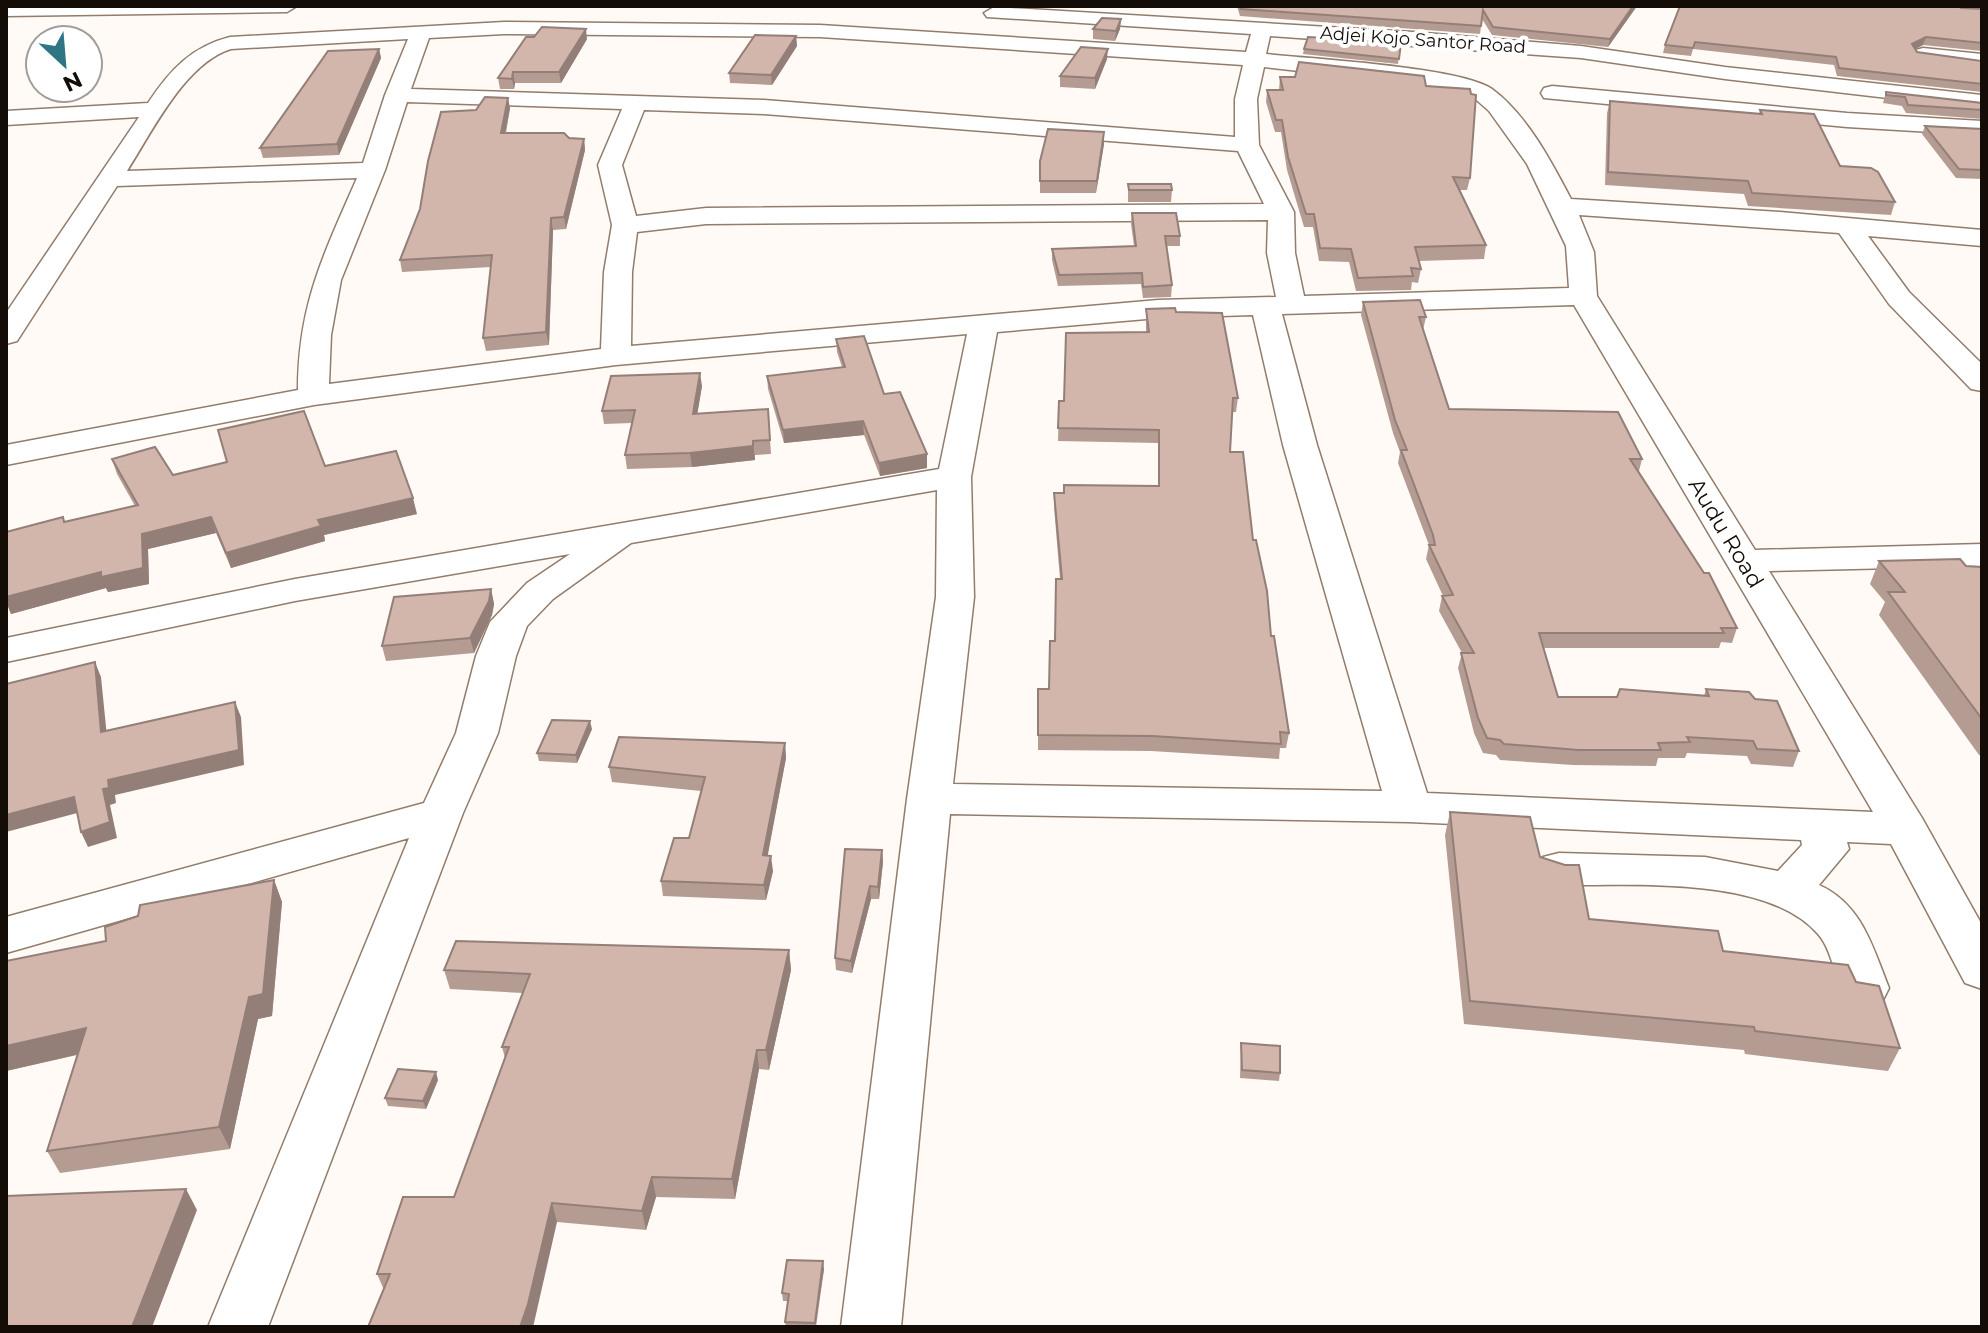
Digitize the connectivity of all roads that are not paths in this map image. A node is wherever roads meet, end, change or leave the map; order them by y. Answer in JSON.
{"nodes":[{"id":1,"x":287,"y":6,"type":"edge"},
{"id":2,"x":577,"y":6,"type":"edge"},
{"id":3,"x":1959,"y":6,"type":"edge"},
{"id":4,"x":1982,"y":8,"type":"edge"},
{"id":5,"x":6,"y":10,"type":"edge"},
{"id":6,"x":967,"y":12,"type":"dead end"},
{"id":7,"x":1121,"y":13,"type":"edge"},
{"id":8,"x":1403,"y":15,"type":"edge"},
{"id":9,"x":554,"y":16,"type":"dead end"},
{"id":10,"x":1262,"y":29,"type":"junction"},
{"id":11,"x":422,"y":31,"type":"junction"},
{"id":12,"x":1413,"y":38,"type":"junction"},
{"id":13,"x":1923,"y":54,"type":"edge"},
{"id":14,"x":1253,"y":59,"type":"junction"},
{"id":15,"x":1982,"y":60,"type":"edge"},
{"id":16,"x":1725,"y":73,"type":"junction"},
{"id":17,"x":1552,"y":93,"type":"dead end"},
{"id":18,"x":396,"y":95,"type":"junction"},
{"id":19,"x":1982,"y":102,"type":"edge"},
{"id":20,"x":635,"y":104,"type":"junction"},
{"id":21,"x":154,"y":109,"type":"junction"},
{"id":22,"x":1730,"y":109,"type":"junction"},
{"id":23,"x":6,"y":118,"type":"edge"},
{"id":24,"x":1982,"y":128,"type":"edge"},
{"id":25,"x":1247,"y":145,"type":"junction"},
{"id":26,"x":372,"y":170,"type":"junction"},
{"id":27,"x":110,"y":179,"type":"junction"},
{"id":28,"x":1561,"y":206,"type":"junction"},
{"id":29,"x":1281,"y":212,"type":"junction"},
{"id":30,"x":625,"y":225,"type":"junction"},
{"id":31,"x":1848,"y":227,"type":"junction"},
{"id":32,"x":1982,"y":238,"type":"edge"},
{"id":33,"x":1583,"y":296,"type":"junction"},
{"id":34,"x":1279,"y":306,"type":"junction"},
{"id":35,"x":984,"y":324,"type":"junction"},
{"id":36,"x":6,"y":335,"type":"edge"},
{"id":37,"x":616,"y":356,"type":"junction"},
{"id":38,"x":1982,"y":382,"type":"edge"},
{"id":39,"x":314,"y":396,"type":"junction"},
{"id":40,"x":6,"y":455,"type":"edge"},
{"id":41,"x":954,"y":477,"type":"junction"},
{"id":42,"x":626,"y":531,"type":"junction"},
{"id":43,"x":1982,"y":555,"type":"edge"},
{"id":44,"x":1743,"y":561,"type":"junction"},
{"id":45,"x":6,"y":650,"type":"edge"},
{"id":46,"x":929,"y":799,"type":"junction"},
{"id":47,"x":1409,"y":807,"type":"junction"},
{"id":48,"x":441,"y":813,"type":"junction"},
{"id":49,"x":1820,"y":825,"type":"junction"},
{"id":50,"x":1906,"y":829,"type":"junction"},
{"id":51,"x":1559,"y":869,"type":"edge"},
{"id":52,"x":1786,"y":891,"type":"junction"},
{"id":53,"x":6,"y":935,"type":"edge"},
{"id":54,"x":1982,"y":970,"type":"edge"},
{"id":55,"x":1864,"y":988,"type":"edge"},
{"id":56,"x":238,"y":1327,"type":"edge"},
{"id":57,"x":871,"y":1327,"type":"edge"}],
"edges":[{"from":1,"to":5,"type":"street"},
{"from":2,"to":9,"type":"street"},
{"from":3,"to":4,"type":"street"},
{"from":6,"to":7,"type":"street","name":"Adjei Kojo Santor Road"},
{"from":7,"to":10,"type":"street","name":"Adjei Kojo Santor Road"},
{"from":8,"to":12,"type":"street"},
{"from":10,"to":12,"type":"street","name":"Adjei Kojo Santor Road"},
{"from":10,"to":14,"type":"street"},
{"from":11,"to":14,"type":"street"},
{"from":11,"to":18,"type":"street"},
{"from":11,"to":21,"type":"street"},
{"from":12,"to":16,"type":"street","name":"Adjei Kojo Santor Road"},
{"from":13,"to":15,"type":"street"},
{"from":14,"to":25,"type":"street"},
{"from":14,"to":28,"type":"street","name":"Audu Road"},
{"from":16,"to":19,"type":"street","name":"Adjei Kojo Santor Road"},
{"from":16,"to":22,"type":"street"},
{"from":17,"to":22,"type":"street"},
{"from":18,"to":20,"type":"street"},
{"from":18,"to":26,"type":"street"},
{"from":20,"to":25,"type":"street"},
{"from":20,"to":30,"type":"street"},
{"from":21,"to":23,"type":"street"},
{"from":21,"to":27,"type":"street"},
{"from":22,"to":24,"type":"street"},
{"from":25,"to":29,"type":"street"},
{"from":26,"to":27,"type":"street"},
{"from":26,"to":39,"type":"street"},
{"from":27,"to":36,"type":"street"},
{"from":28,"to":31,"type":"street"},
{"from":28,"to":33,"type":"street","name":"Audu Road"},
{"from":29,"to":30,"type":"street"},
{"from":29,"to":34,"type":"street"},
{"from":30,"to":37,"type":"street"},
{"from":31,"to":32,"type":"street"},
{"from":31,"to":38,"type":"street"},
{"from":33,"to":34,"type":"street"},
{"from":33,"to":44,"type":"street","name":"Audu Road"},
{"from":34,"to":35,"type":"street"},
{"from":34,"to":47,"type":"street"},
{"from":35,"to":37,"type":"street"},
{"from":35,"to":41,"type":"street"},
{"from":37,"to":39,"type":"street"},
{"from":39,"to":40,"type":"street"},
{"from":41,"to":42,"type":"street"},
{"from":41,"to":46,"type":"street"},
{"from":42,"to":45,"type":"street"},
{"from":42,"to":48,"type":"street"},
{"from":43,"to":44,"type":"street"},
{"from":44,"to":50,"type":"street","name":"Audu Road"},
{"from":46,"to":47,"type":"street"},
{"from":46,"to":57,"type":"street"},
{"from":47,"to":49,"type":"street"},
{"from":48,"to":53,"type":"street"},
{"from":48,"to":56,"type":"street"},
{"from":49,"to":50,"type":"street"},
{"from":49,"to":52,"type":"street"},
{"from":50,"to":54,"type":"street","name":"Audu Road"},
{"from":51,"to":52,"type":"street"},
{"from":52,"to":55,"type":"street"}]}
